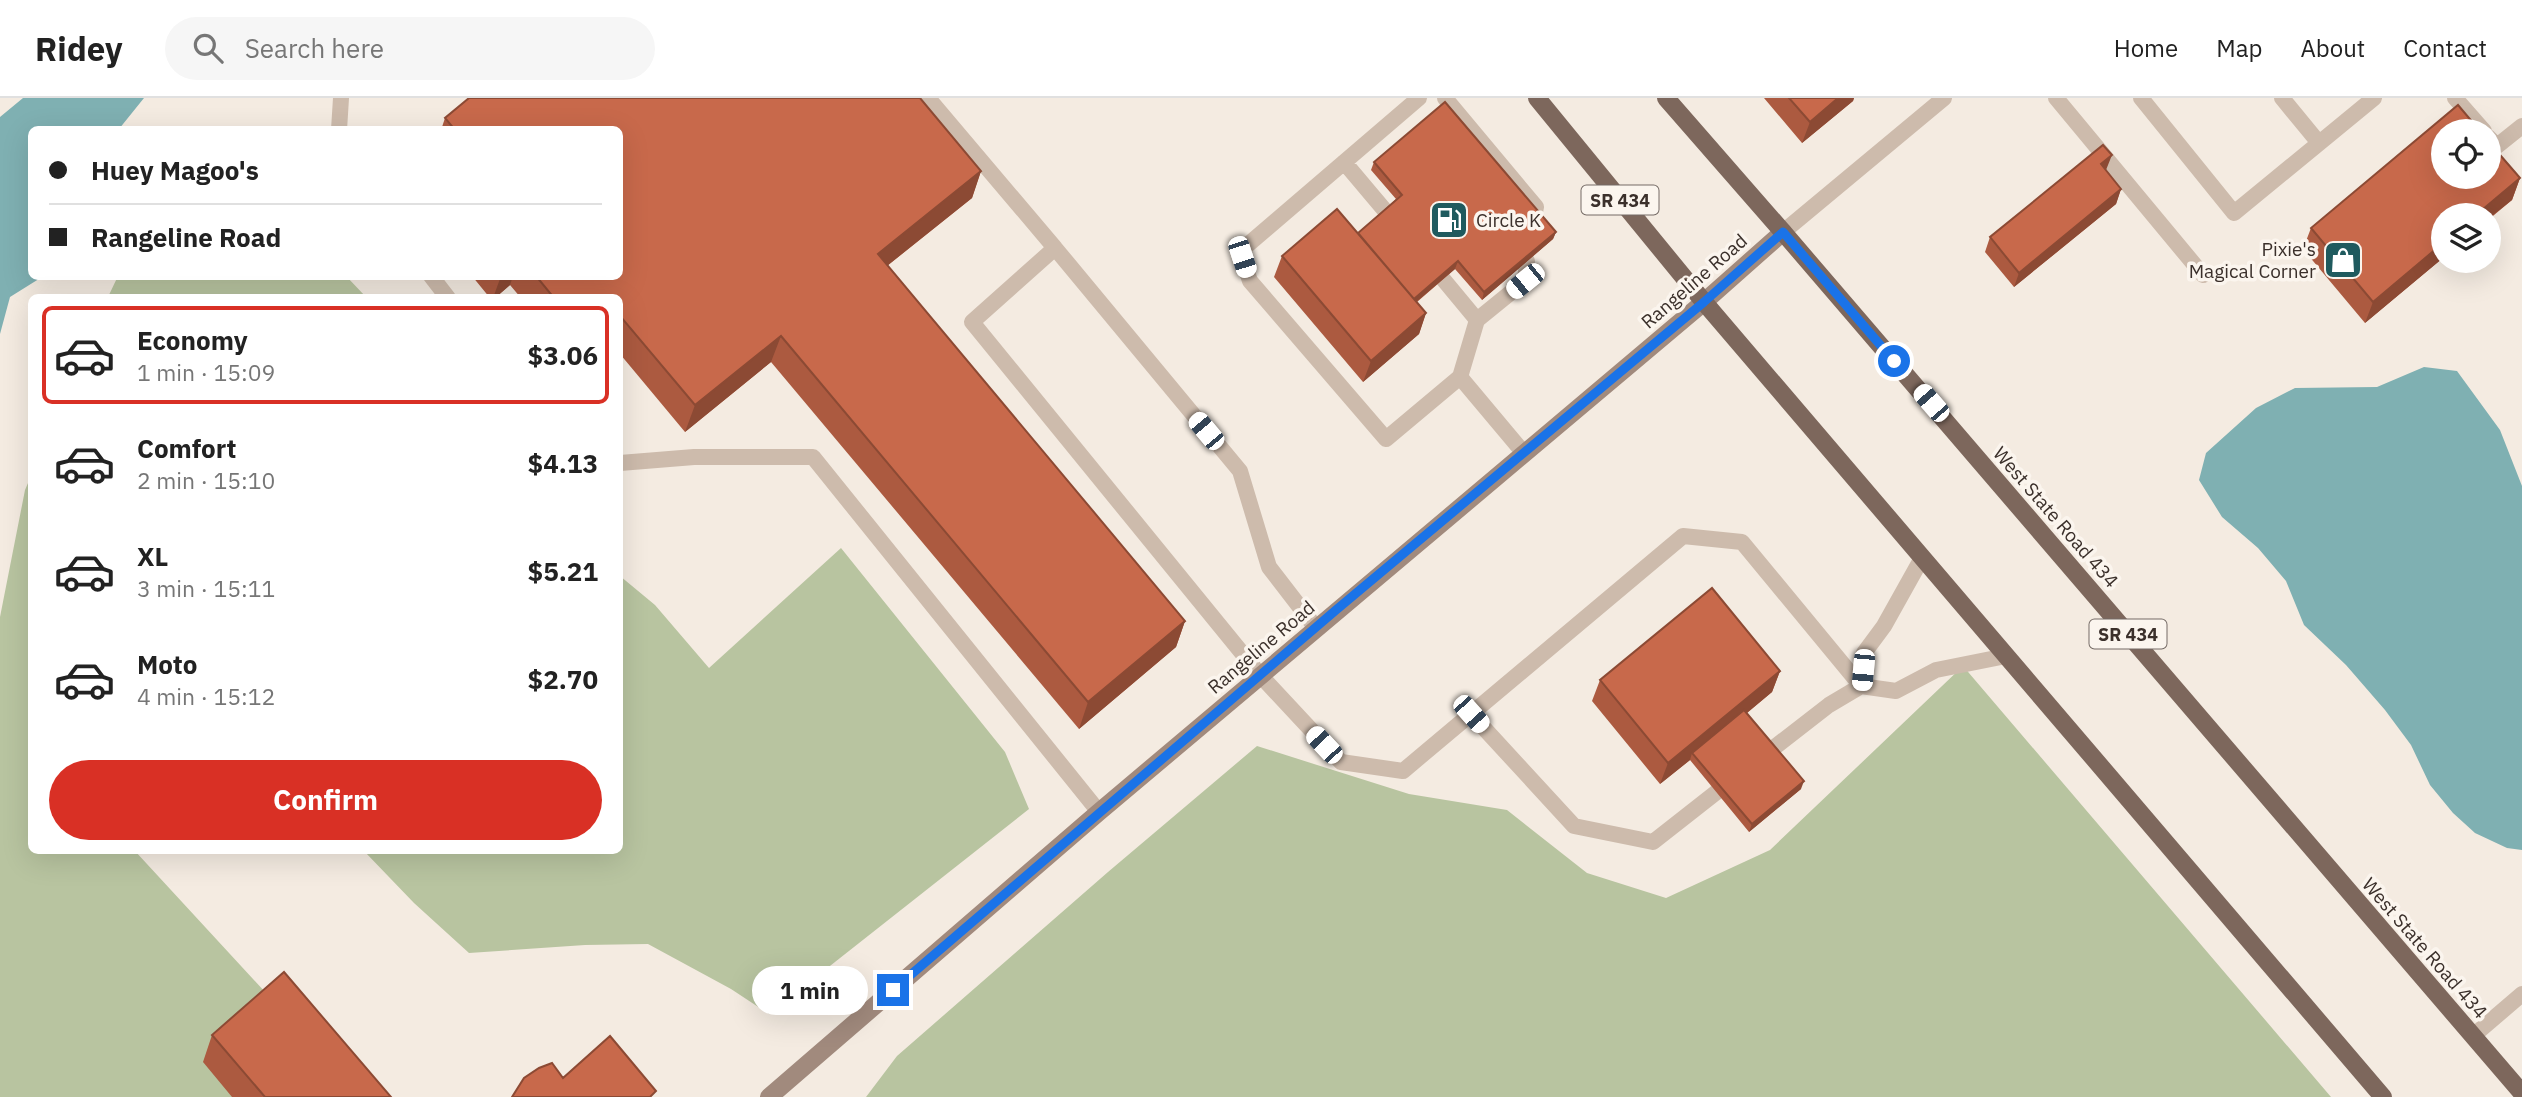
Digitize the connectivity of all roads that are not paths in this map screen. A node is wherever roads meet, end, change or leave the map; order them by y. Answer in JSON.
{"nodes":[{"id":1,"x":341,"y":98,"type":"edge"},
{"id":2,"x":928,"y":98,"type":"edge"},
{"id":3,"x":1419,"y":98,"type":"edge"},
{"id":4,"x":1445,"y":98,"type":"edge"},
{"id":5,"x":1536,"y":98,"type":"edge"},
{"id":6,"x":1666,"y":98,"type":"edge"},
{"id":7,"x":1944,"y":98,"type":"edge"},
{"id":8,"x":2056,"y":98,"type":"edge"},
{"id":9,"x":2141,"y":98,"type":"edge"},
{"id":10,"x":2282,"y":98,"type":"edge"},
{"id":11,"x":2374,"y":98,"type":"edge"},
{"id":12,"x":2455,"y":98,"type":"edge"},
{"id":13,"x":2473,"y":119,"type":"edge"},
{"id":14,"x":339,"y":126,"type":"edge"},
{"id":15,"x":2522,"y":126,"type":"edge"},
{"id":16,"x":2319,"y":143,"type":"junction"},
{"id":17,"x":2501,"y":143,"type":"edge"},
{"id":18,"x":1344,"y":162,"type":"junction"},
{"id":19,"x":1387,"y":213,"type":"edge"},
{"id":20,"x":1534,"y":217,"type":"edge"},
{"id":21,"x":1783,"y":232,"type":"junction"},
{"id":22,"x":1055,"y":248,"type":"junction"},
{"id":23,"x":1527,"y":261,"type":"edge"},
{"id":24,"x":2203,"y":275,"type":"dead end"},
{"id":25,"x":1443,"y":279,"type":"edge"},
{"id":26,"x":434,"y":280,"type":"edge"},
{"id":27,"x":446,"y":294,"type":"edge"},
{"id":28,"x":1704,"y":302,"type":"junction"},
{"id":29,"x":1478,"y":320,"type":"junction"},
{"id":30,"x":1460,"y":377,"type":"junction"},
{"id":31,"x":1523,"y":453,"type":"junction"},
{"id":32,"x":623,"y":463,"type":"edge"},
{"id":33,"x":1922,"y":558,"type":"junction"},
{"id":34,"x":1315,"y":628,"type":"junction"},
{"id":35,"x":2006,"y":656,"type":"junction"},
{"id":36,"x":1260,"y":675,"type":"junction"},
{"id":37,"x":1861,"y":686,"type":"junction"},
{"id":38,"x":1471,"y":714,"type":"junction"},
{"id":39,"x":1099,"y":812,"type":"junction"},
{"id":40,"x":2522,"y":994,"type":"edge"},
{"id":41,"x":2473,"y":1036,"type":"junction"},
{"id":42,"x":2522,"y":1093,"type":"edge"},
{"id":43,"x":769,"y":1097,"type":"edge"},
{"id":44,"x":2383,"y":1097,"type":"edge"}],
"edges":[{"from":1,"to":14,"type":"lane"},
{"from":2,"to":22,"type":"lane"},
{"from":3,"to":18,"type":"lane"},
{"from":4,"to":20,"type":"lane"},
{"from":5,"to":28,"type":"main road","number":"SR 434"},
{"from":6,"to":21,"type":"main road","name":"West State Road 434","number":"SR 434"},
{"from":7,"to":21,"type":"lane"},
{"from":8,"to":24,"type":"lane"},
{"from":9,"to":16,"type":"lane"},
{"from":10,"to":16,"type":"lane"},
{"from":11,"to":16,"type":"lane"},
{"from":12,"to":13,"type":"lane"},
{"from":15,"to":17,"type":"lane"},
{"from":18,"to":19,"type":"lane"},
{"from":18,"to":30,"type":"lane"},
{"from":21,"to":28,"type":"street","name":"Rangeline Road"},
{"from":21,"to":41,"type":"main road","name":"West State Road 434","number":"SR 434"},
{"from":22,"to":34,"type":"lane"},
{"from":22,"to":36,"type":"lane"},
{"from":23,"to":29,"type":"lane"},
{"from":25,"to":29,"type":"lane"},
{"from":26,"to":27,"type":"lane"},
{"from":28,"to":31,"type":"street","name":"Rangeline Road"},
{"from":28,"to":33,"type":"main road","number":"SR 434"},
{"from":29,"to":30,"type":"lane"},
{"from":30,"to":31,"type":"lane"},
{"from":31,"to":34,"type":"street","name":"Rangeline Road"},
{"from":32,"to":39,"type":"lane"},
{"from":33,"to":35,"type":"main road","number":"SR 434"},
{"from":33,"to":37,"type":"lane"},
{"from":34,"to":36,"type":"street","name":"Rangeline Road"},
{"from":35,"to":37,"type":"lane"},
{"from":35,"to":44,"type":"main road","number":"SR 434"},
{"from":36,"to":38,"type":"lane"},
{"from":36,"to":39,"type":"street","name":"Rangeline Road"},
{"from":37,"to":38,"type":"lane"},
{"from":37,"to":38,"type":"lane"},
{"from":39,"to":43,"type":"street","name":"Rangeline Road"},
{"from":40,"to":41,"type":"lane"},
{"from":41,"to":42,"type":"main road","name":"West State Road 434","number":"SR 434"}]}
